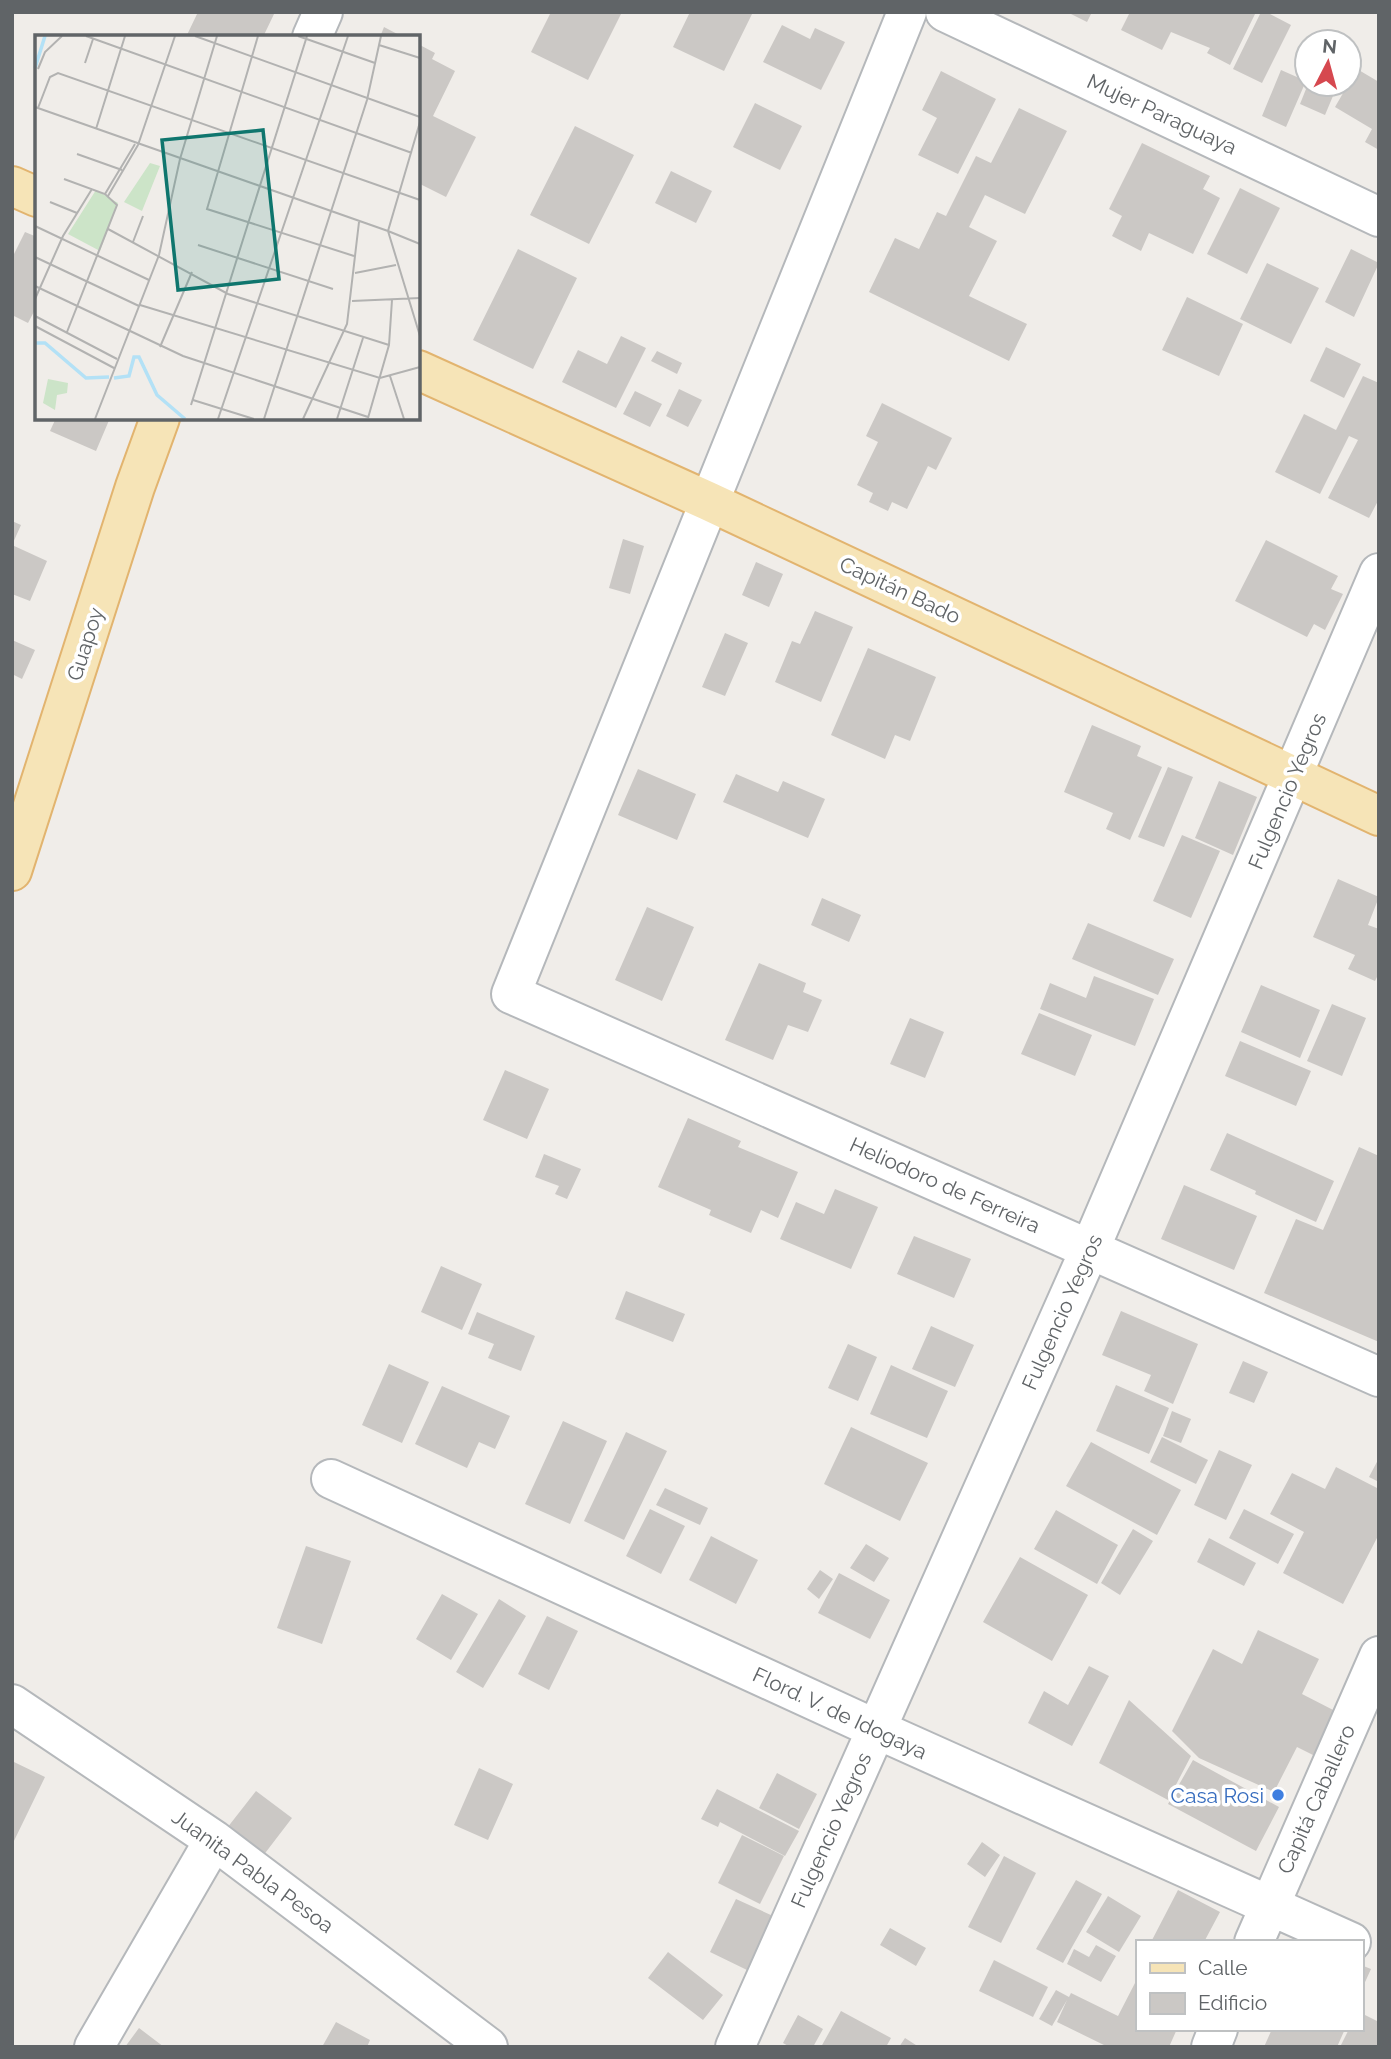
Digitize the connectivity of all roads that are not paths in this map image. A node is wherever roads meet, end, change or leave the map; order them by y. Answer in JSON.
{"nodes":[{"id":1,"x":323,"y":12,"type":"edge"},
{"id":2,"x":907,"y":12,"type":"edge"},
{"id":3,"x":945,"y":12,"type":"edge"},
{"id":4,"x":313,"y":35,"type":"edge"},
{"id":5,"x":12,"y":186,"type":"edge"},
{"id":6,"x":35,"y":196,"type":"edge"},
{"id":7,"x":1379,"y":217,"type":"edge"},
{"id":8,"x":420,"y":371,"type":"edge"},
{"id":9,"x":159,"y":420,"type":"edge"},
{"id":10,"x":708,"y":501,"type":"junction"},
{"id":11,"x":1379,"y":573,"type":"edge"},
{"id":12,"x":1294,"y":775,"type":"junction"},
{"id":13,"x":1379,"y":816,"type":"edge"},
{"id":14,"x":12,"y":871,"type":"edge"},
{"id":15,"x":1090,"y":1250,"type":"junction"},
{"id":16,"x":1379,"y":1377,"type":"edge"},
{"id":17,"x":331,"y":1479,"type":"dead end"},
{"id":18,"x":1379,"y":1656,"type":"edge"},
{"id":19,"x":12,"y":1704,"type":"edge"},
{"id":20,"x":876,"y":1730,"type":"junction"},
{"id":21,"x":214,"y":1840,"type":"junction"},
{"id":22,"x":1269,"y":1905,"type":"junction"},
{"id":23,"x":1255,"y":1940,"type":"edge"},
{"id":24,"x":1347,"y":1940,"type":"edge"},
{"id":25,"x":1363,"y":1947,"type":"edge"},
{"id":26,"x":1379,"y":1954,"type":"edge"},
{"id":27,"x":94,"y":2047,"type":"edge"},
{"id":28,"x":488,"y":2047,"type":"edge"},
{"id":29,"x":736,"y":2047,"type":"edge"}],
"edges":[{"from":1,"to":4,"type":"street"},
{"from":2,"to":10,"type":"street"},
{"from":3,"to":7,"type":"street","name":"Mujer Paraguaya"},
{"from":5,"to":6,"type":"main road"},
{"from":8,"to":10,"type":"main road","name":"Capitán Bado"},
{"from":9,"to":14,"type":"main road","name":"Guapoy"},
{"from":10,"to":12,"type":"main road","name":"Capitán Bado"},
{"from":10,"to":15,"type":"street","name":"Heliodoro de Ferreira"},
{"from":11,"to":12,"type":"street","name":"Fulgencio Yegros"},
{"from":12,"to":13,"type":"main road","name":"Capitán Bado"},
{"from":12,"to":15,"type":"street","name":"Fulgencio Yegros"},
{"from":15,"to":16,"type":"street","name":"Heliodoro de Ferreira"},
{"from":15,"to":20,"type":"street","name":"Fulgencio Yegros"},
{"from":17,"to":20,"type":"street","name":"Flord. V. de Idogaya"},
{"from":18,"to":22,"type":"street","name":"Capitá Caballero"},
{"from":19,"to":21,"type":"street","name":"Juanita Pabla Pesoa"},
{"from":20,"to":22,"type":"street","name":"Flord. V. de Idogaya"},
{"from":20,"to":29,"type":"street","name":"Fulgencio Yegros"},
{"from":21,"to":27,"type":"street"},
{"from":21,"to":28,"type":"street","name":"Juanita Pabla Pesoa"},
{"from":22,"to":23,"type":"street","name":"Capitá Caballero"},
{"from":22,"to":24,"type":"street","name":"Flord. V. de Idogaya"},
{"from":25,"to":26,"type":"street"}]}
